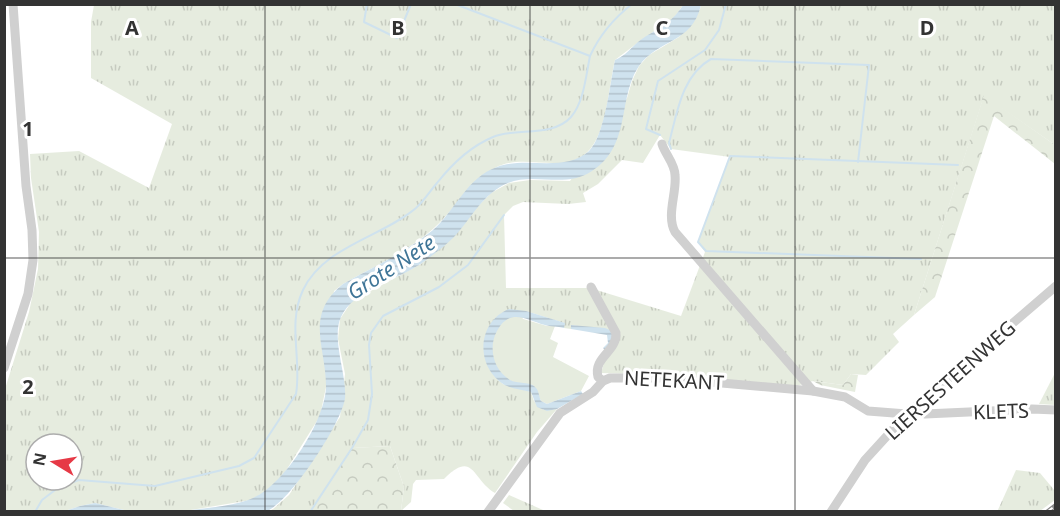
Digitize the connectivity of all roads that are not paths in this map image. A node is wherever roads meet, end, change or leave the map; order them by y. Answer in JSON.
{"nodes":[{"id":1,"x":13,"y":4,"type":"edge"},
{"id":2,"x":662,"y":144,"type":"dead end"},
{"id":3,"x":1056,"y":286,"type":"edge"},
{"id":4,"x":591,"y":287,"type":"dead end"},
{"id":5,"x":4,"y":368,"type":"edge"},
{"id":6,"x":603,"y":381,"type":"junction"},
{"id":7,"x":813,"y":391,"type":"junction"},
{"id":8,"x":1056,"y":410,"type":"edge"},
{"id":9,"x":909,"y":412,"type":"junction"},
{"id":10,"x":488,"y":512,"type":"edge"},
{"id":11,"x":831,"y":512,"type":"edge"}],
"edges":[{"from":1,"to":5,"type":"street"},
{"from":2,"to":7,"type":"street"},
{"from":3,"to":9,"type":"street","name":"LIERSESTEENWEG"},
{"from":4,"to":6,"type":"street"},
{"from":6,"to":7,"type":"street","name":"NETEKANT"},
{"from":6,"to":10,"type":"street","name":"NETEKANT"},
{"from":7,"to":9,"type":"street","name":"NETEKANT"},
{"from":8,"to":9,"type":"street","name":"KLETS"},
{"from":9,"to":11,"type":"street","name":"LIERSESTEENWEG"}]}
